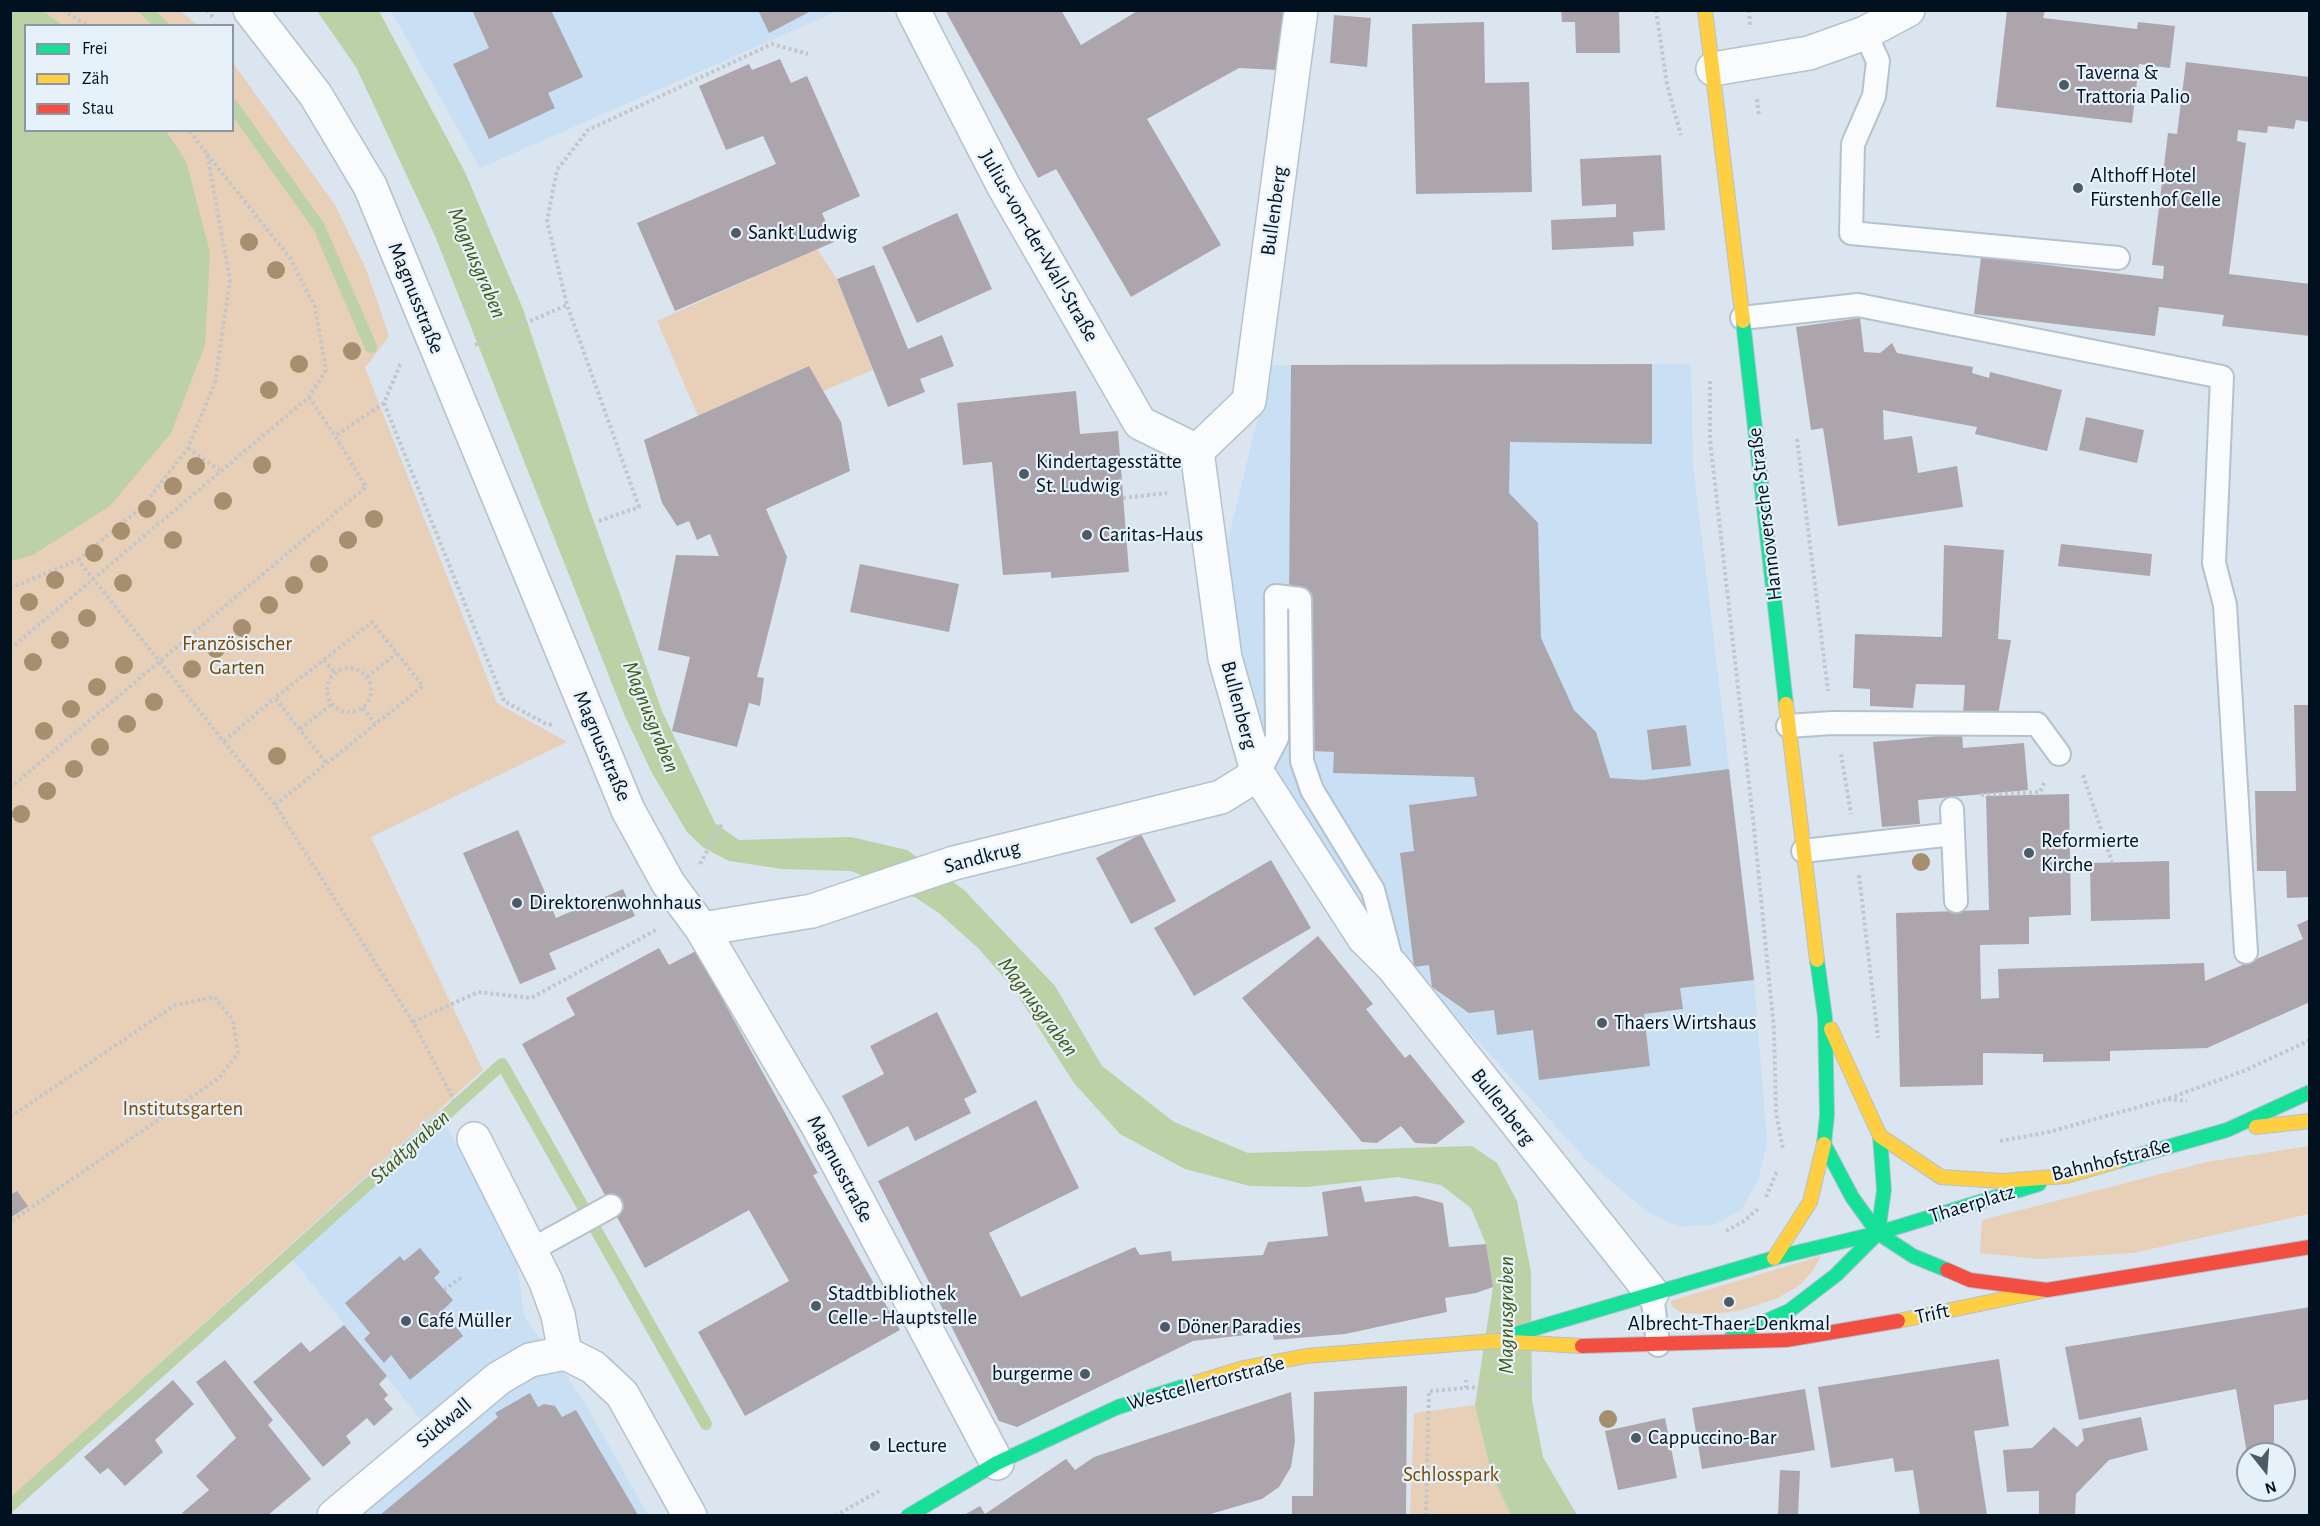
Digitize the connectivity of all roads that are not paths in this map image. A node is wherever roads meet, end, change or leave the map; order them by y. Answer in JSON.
{"nodes":[{"id":1,"x":250,"y":10,"type":"edge"},
{"id":2,"x":913,"y":10,"type":"edge"},
{"id":3,"x":1301,"y":10,"type":"edge"},
{"id":4,"x":1705,"y":10,"type":"edge"},
{"id":5,"x":1908,"y":10,"type":"edge"},
{"id":6,"x":1864,"y":33,"type":"junction"},
{"id":7,"x":1713,"y":69,"type":"junction"},
{"id":8,"x":2118,"y":258,"type":"dead end"},
{"id":9,"x":1742,"y":318,"type":"junction"},
{"id":10,"x":1197,"y":451,"type":"junction"},
{"id":11,"x":1788,"y":726,"type":"junction"},
{"id":12,"x":2059,"y":754,"type":"road end"},
{"id":13,"x":1258,"y":774,"type":"junction"},
{"id":14,"x":1952,"y":809,"type":"road end"},
{"id":15,"x":1953,"y":834,"type":"junction"},
{"id":16,"x":1803,"y":851,"type":"junction"},
{"id":17,"x":1956,"y":902,"type":"dead end"},
{"id":18,"x":697,"y":921,"type":"junction"},
{"id":19,"x":2246,"y":952,"type":"dead end"},
{"id":20,"x":1393,"y":967,"type":"junction"},
{"id":21,"x":1825,"y":1017,"type":"junction"},
{"id":22,"x":2310,"y":1092,"type":"edge"},
{"id":23,"x":2310,"y":1121,"type":"edge"},
{"id":24,"x":2227,"y":1130,"type":"junction"},
{"id":25,"x":1880,"y":1136,"type":"junction"},
{"id":26,"x":474,"y":1139,"type":"dead end"},
{"id":27,"x":1824,"y":1144,"type":"junction"},
{"id":28,"x":2066,"y":1176,"type":"junction"},
{"id":29,"x":604,"y":1210,"type":"dead end"},
{"id":30,"x":1878,"y":1233,"type":"junction"},
{"id":31,"x":2310,"y":1247,"type":"edge"},
{"id":32,"x":531,"y":1250,"type":"junction"},
{"id":33,"x":1774,"y":1258,"type":"junction"},
{"id":34,"x":2047,"y":1290,"type":"junction"},
{"id":35,"x":1652,"y":1293,"type":"junction"},
{"id":36,"x":1552,"y":1322,"type":"joint"},
{"id":37,"x":1494,"y":1341,"type":"junction"},
{"id":38,"x":1720,"y":1342,"type":"junction"},
{"id":39,"x":1552,"y":1345,"type":"joint"},
{"id":40,"x":1658,"y":1345,"type":"junction"},
{"id":41,"x":565,"y":1353,"type":"junction"},
{"id":42,"x":997,"y":1463,"type":"junction"},
{"id":43,"x":334,"y":1515,"type":"edge"},
{"id":44,"x":690,"y":1515,"type":"edge"},
{"id":45,"x":908,"y":1515,"type":"edge"}],
"edges":[{"from":1,"to":18,"type":"street","name":"Magnusstraße"},
{"from":2,"to":10,"type":"street","name":"Julius-von-der-Wall-Straße"},
{"from":3,"to":10,"type":"street","name":"Bullenberg"},
{"from":4,"to":7,"type":"main road","name":"Hannoversche Straße"},
{"from":5,"to":6,"type":"street"},
{"from":6,"to":7,"type":"street"},
{"from":6,"to":8,"type":"lane"},
{"from":7,"to":9,"type":"main road","name":"Hannoversche Straße"},
{"from":9,"to":11,"type":"main road","name":"Hannoversche Straße"},
{"from":9,"to":19,"type":"lane"},
{"from":10,"to":13,"type":"street","name":"Bullenberg"},
{"from":11,"to":12,"type":"lane"},
{"from":11,"to":16,"type":"main road","name":"Hannoversche Straße"},
{"from":13,"to":18,"type":"street","name":"Sandkrug"},
{"from":13,"to":20,"type":"street","name":"Bullenberg"},
{"from":13,"to":20,"type":"lane"},
{"from":14,"to":15,"type":"lane"},
{"from":15,"to":16,"type":"lane"},
{"from":15,"to":17,"type":"lane"},
{"from":16,"to":21,"type":"main road","name":"Hannoversche Straße"},
{"from":18,"to":42,"type":"street","name":"Magnusstraße"},
{"from":20,"to":35,"type":"street","name":"Bullenberg"},
{"from":21,"to":25,"type":"main road","name":"Hannoversche Straße"},
{"from":21,"to":27,"type":"main road","name":"Hannoversche Straße"},
{"from":22,"to":24,"type":"main road","name":"Bahnhofstraße"},
{"from":23,"to":24,"type":"main road"},
{"from":24,"to":28,"type":"main road","name":"Bahnhofstraße"},
{"from":25,"to":28,"type":"main road","name":"Bahnhofstraße"},
{"from":25,"to":30,"type":"main road"},
{"from":26,"to":32,"type":"street"},
{"from":27,"to":30,"type":"main road"},
{"from":27,"to":33,"type":"main road"},
{"from":28,"to":30,"type":"main road","name":"Thaerplatz"},
{"from":29,"to":32,"type":"lane"},
{"from":30,"to":33,"type":"main road","name":"Thaerplatz"},
{"from":30,"to":34,"type":"main road"},
{"from":30,"to":38,"type":"main road","name":"Thaerplatz"},
{"from":31,"to":34,"type":"main road","name":"Trift"},
{"from":32,"to":41,"type":"street"},
{"from":33,"to":35,"type":"main road","name":"Thaerplatz"},
{"from":34,"to":38,"type":"main road","name":"Trift"},
{"from":35,"to":36,"type":"main road","name":"Thaerplatz"},
{"from":35,"to":40,"type":"lane"},
{"from":36,"to":37,"type":"main road","name":"Westcellertorstraße"},
{"from":37,"to":39,"type":"main road","name":"Westcellertorstraße"},
{"from":37,"to":42,"type":"main road","name":"Westcellertorstraße"},
{"from":38,"to":40,"type":"main road","name":"Trift"},
{"from":39,"to":40,"type":"main road","name":"Trift"},
{"from":41,"to":43,"type":"street","name":"Südwall"},
{"from":41,"to":44,"type":"street"},
{"from":42,"to":45,"type":"main road","name":"Westcellertorstraße"}]}
